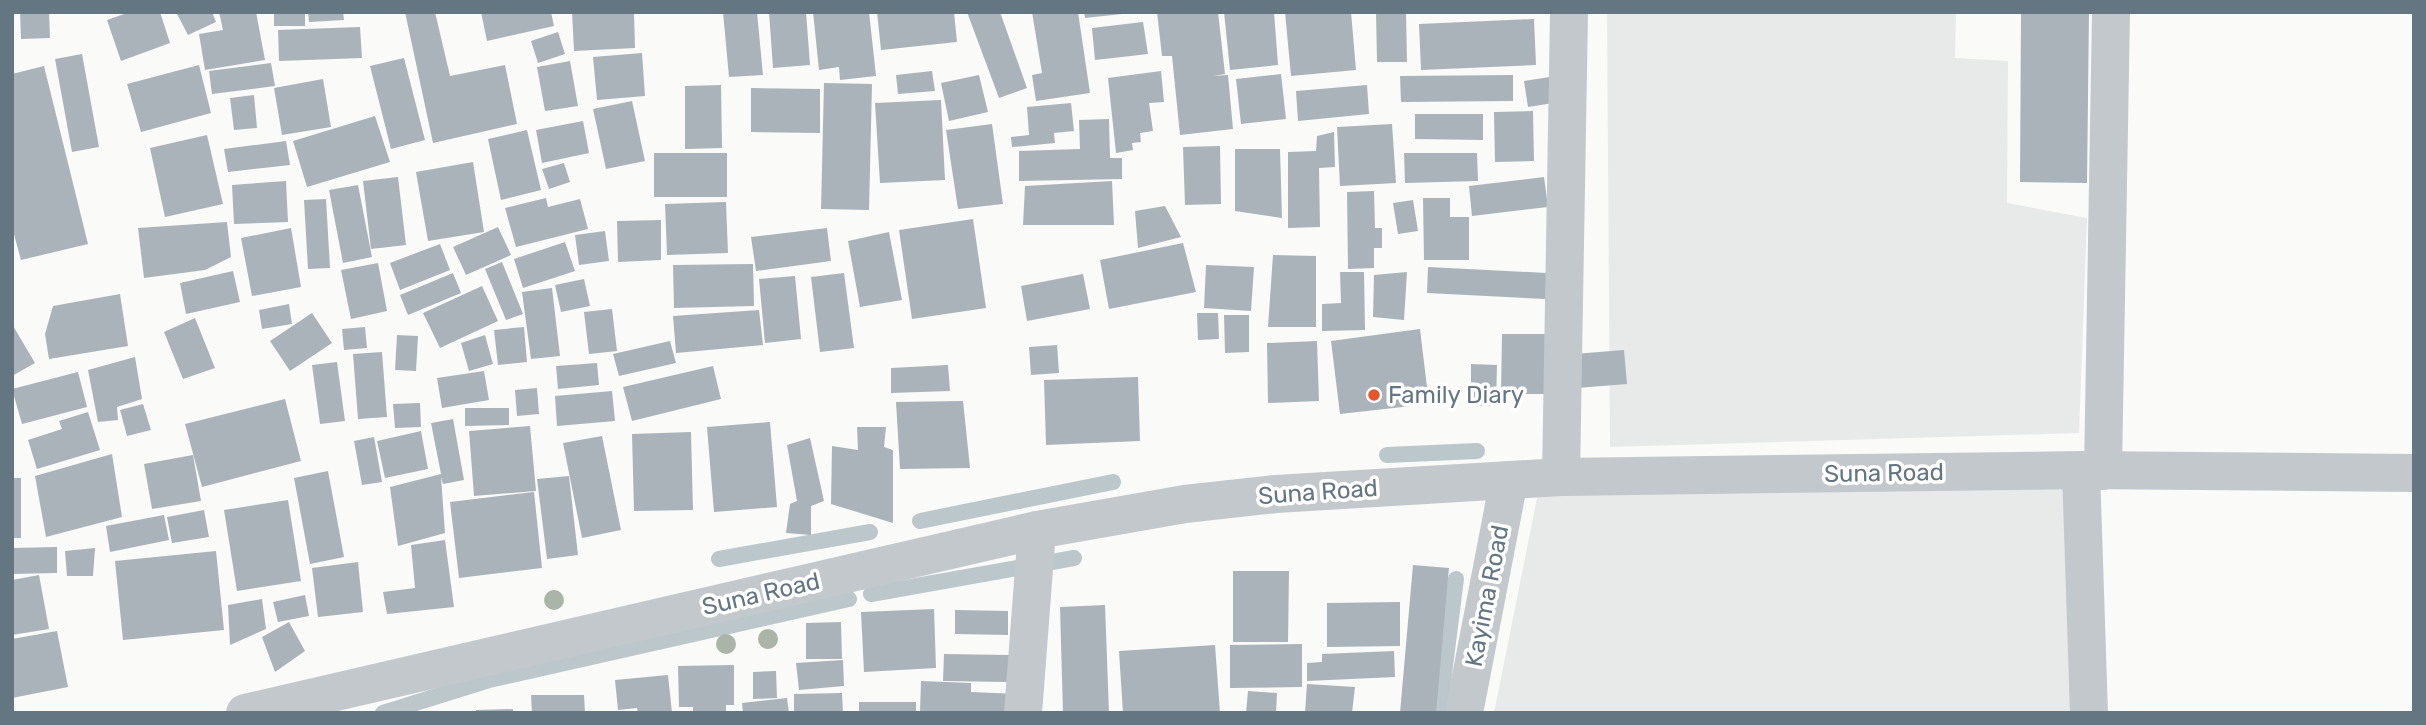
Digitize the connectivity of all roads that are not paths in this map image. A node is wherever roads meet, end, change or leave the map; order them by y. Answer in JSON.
{"nodes":[{"id":1,"x":1569,"y":12,"type":"edge"},
{"id":2,"x":2111,"y":12,"type":"edge"},
{"id":3,"x":2092,"y":471,"type":"junction"},
{"id":4,"x":2414,"y":473,"type":"edge"},
{"id":5,"x":1561,"y":477,"type":"junction"},
{"id":6,"x":1509,"y":480,"type":"junction"},
{"id":7,"x":1037,"y":530,"type":"junction"},
{"id":8,"x":245,"y":713,"type":"edge"},
{"id":9,"x":1023,"y":713,"type":"edge"},
{"id":10,"x":1464,"y":713,"type":"edge"},
{"id":11,"x":2089,"y":713,"type":"edge"}],
"edges":[{"from":1,"to":5,"type":"street"},
{"from":2,"to":3,"type":"street"},
{"from":3,"to":4,"type":"street","name":"Suna Road"},
{"from":3,"to":5,"type":"street","name":"Suna Road"},
{"from":3,"to":11,"type":"street"},
{"from":5,"to":6,"type":"street","name":"Suna Road"},
{"from":6,"to":7,"type":"street","name":"Suna Road"},
{"from":6,"to":10,"type":"street","name":"Kayima Road"},
{"from":7,"to":8,"type":"street","name":"Suna Road"},
{"from":7,"to":9,"type":"street"}]}
